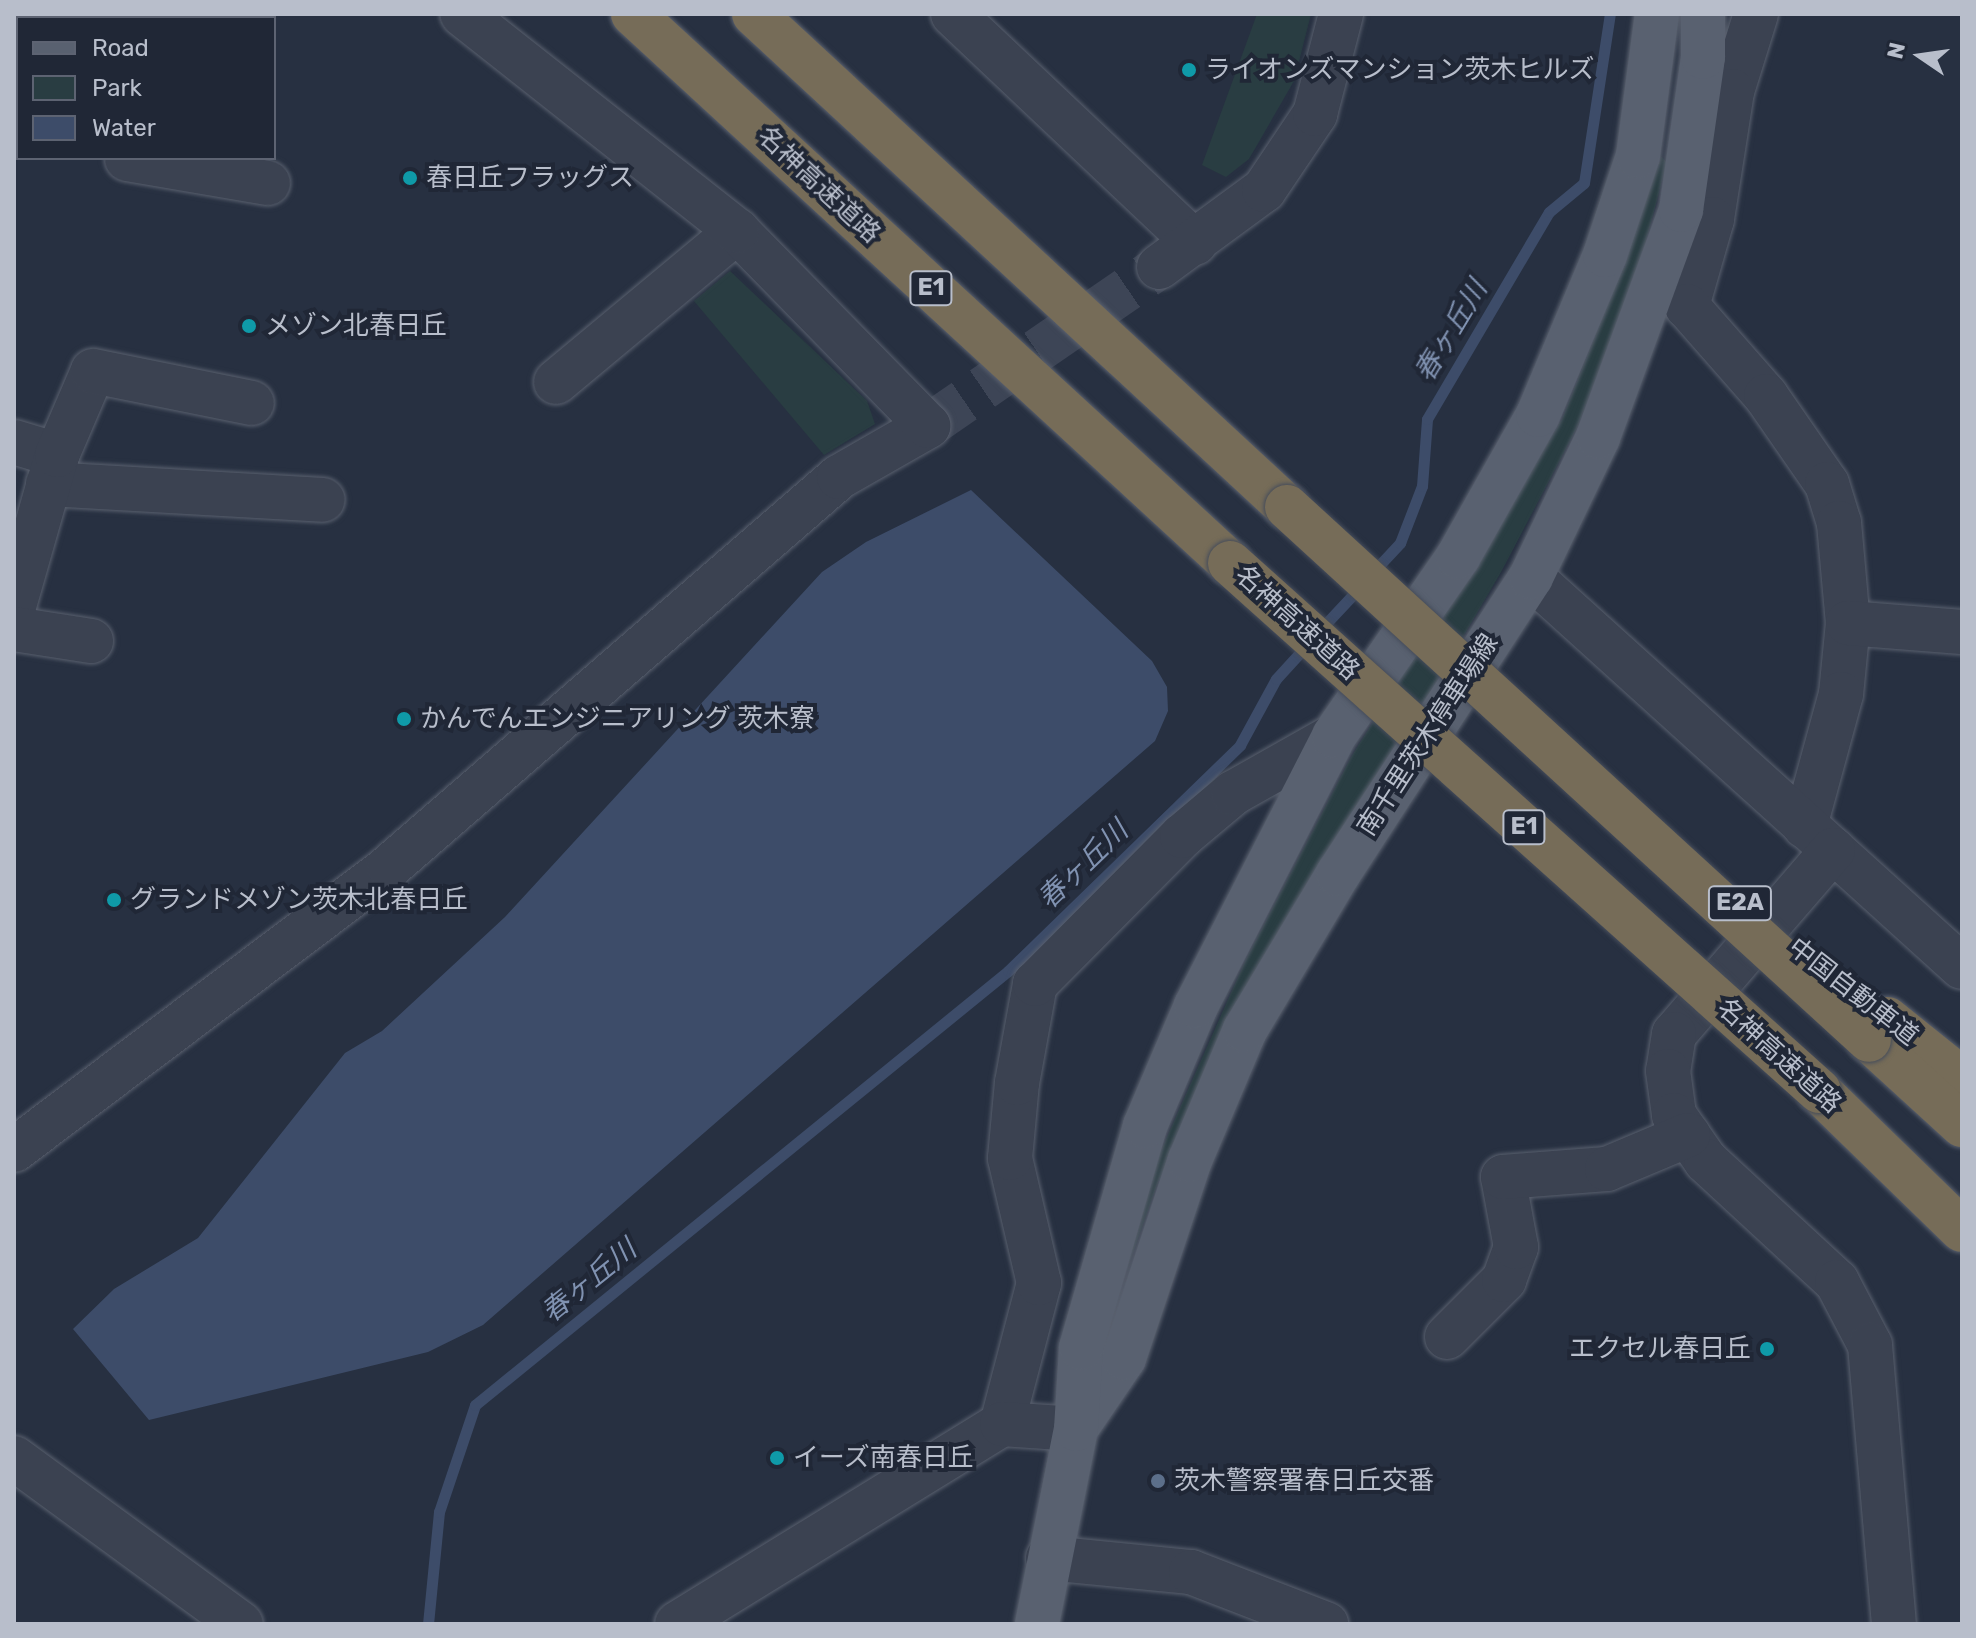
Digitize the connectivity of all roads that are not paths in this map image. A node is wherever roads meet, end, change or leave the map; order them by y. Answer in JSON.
{"nodes":[{"id":1,"x":462,"y":14,"type":"edge"},
{"id":2,"x":633,"y":14,"type":"edge"},
{"id":3,"x":754,"y":14,"type":"edge"},
{"id":4,"x":953,"y":14,"type":"edge"},
{"id":5,"x":1341,"y":14,"type":"edge"},
{"id":6,"x":1657,"y":14,"type":"edge"},
{"id":7,"x":1703,"y":14,"type":"edge"},
{"id":8,"x":1756,"y":14,"type":"edge"},
{"id":9,"x":146,"y":160,"type":"edge"},
{"id":10,"x":268,"y":183,"type":"dead end"},
{"id":11,"x":737,"y":231,"type":"junction"},
{"id":12,"x":1195,"y":243,"type":"junction"},
{"id":13,"x":1159,"y":267,"type":"tunnel mouth"},
{"id":14,"x":556,"y":382,"type":"dead end"},
{"id":15,"x":252,"y":403,"type":"dead end"},
{"id":16,"x":14,"y":442,"type":"edge"},
{"id":17,"x":52,"y":469,"type":"junction"},
{"id":18,"x":323,"y":500,"type":"dead end"},
{"id":19,"x":1531,"y":577,"type":"junction"},
{"id":20,"x":14,"y":606,"type":"edge"},
{"id":21,"x":1848,"y":623,"type":"junction"},
{"id":22,"x":14,"y":629,"type":"edge"},
{"id":23,"x":1962,"y":632,"type":"edge"},
{"id":24,"x":91,"y":641,"type":"dead end"},
{"id":25,"x":1334,"y":736,"type":"junction"},
{"id":26,"x":1819,"y":838,"type":"junction"},
{"id":27,"x":1962,"y":967,"type":"edge"},
{"id":28,"x":1878,"y":1029,"type":"junction"},
{"id":29,"x":1962,"y":1079,"type":"edge"},
{"id":30,"x":1962,"y":1125,"type":"edge"},
{"id":31,"x":1688,"y":1135,"type":"junction"},
{"id":32,"x":14,"y":1150,"type":"edge"},
{"id":33,"x":1962,"y":1230,"type":"edge"},
{"id":34,"x":1447,"y":1337,"type":"dead end"},
{"id":35,"x":1002,"y":1424,"type":"junction"},
{"id":36,"x":1076,"y":1429,"type":"junction"},
{"id":37,"x":14,"y":1458,"type":"edge"},
{"id":38,"x":1048,"y":1558,"type":"junction"},
{"id":39,"x":241,"y":1624,"type":"edge"},
{"id":40,"x":677,"y":1624,"type":"edge"},
{"id":41,"x":1037,"y":1624,"type":"edge"},
{"id":42,"x":1326,"y":1624,"type":"edge"},
{"id":43,"x":1894,"y":1624,"type":"edge"}],
"edges":[{"from":1,"to":11,"type":"street"},
{"from":2,"to":33,"type":"highway","name":"名神高速道路","number":"E1","bridge":true},
{"from":3,"to":28,"type":"highway","name":"中国自動車道","number":"E2A","bridge":true},
{"from":4,"to":12,"type":"street"},
{"from":5,"to":12,"type":"street"},
{"from":6,"to":25,"type":"main road","name":"南千里茨木停車場線"},
{"from":7,"to":19,"type":"main road","name":"南千里茨木停車場線"},
{"from":8,"to":21,"type":"street"},
{"from":9,"to":10,"type":"street"},
{"from":11,"to":14,"type":"street"},
{"from":11,"to":32,"type":"street"},
{"from":12,"to":13,"type":"street"},
{"from":15,"to":17,"type":"street"},
{"from":16,"to":17,"type":"street"},
{"from":17,"to":18,"type":"street"},
{"from":17,"to":20,"type":"street"},
{"from":19,"to":26,"type":"street"},
{"from":19,"to":36,"type":"main road","name":"南千里茨木停車場線"},
{"from":21,"to":23,"type":"street"},
{"from":21,"to":26,"type":"street"},
{"from":22,"to":24,"type":"street"},
{"from":25,"to":35,"type":"street"},
{"from":25,"to":36,"type":"main road","name":"南千里茨木停車場線"},
{"from":26,"to":27,"type":"street"},
{"from":26,"to":31,"type":"street"},
{"from":28,"to":29,"type":"highway","name":"中国自動車道","number":"E2A"},
{"from":28,"to":30,"type":"highway"},
{"from":31,"to":34,"type":"street"},
{"from":31,"to":43,"type":"street"},
{"from":35,"to":36,"type":"street"},
{"from":35,"to":40,"type":"street"},
{"from":36,"to":38,"type":"main road","name":"南千里茨木停車場線"},
{"from":37,"to":39,"type":"street"},
{"from":38,"to":41,"type":"main road","name":"南千里茨木停車場線"},
{"from":38,"to":42,"type":"street"}]}
